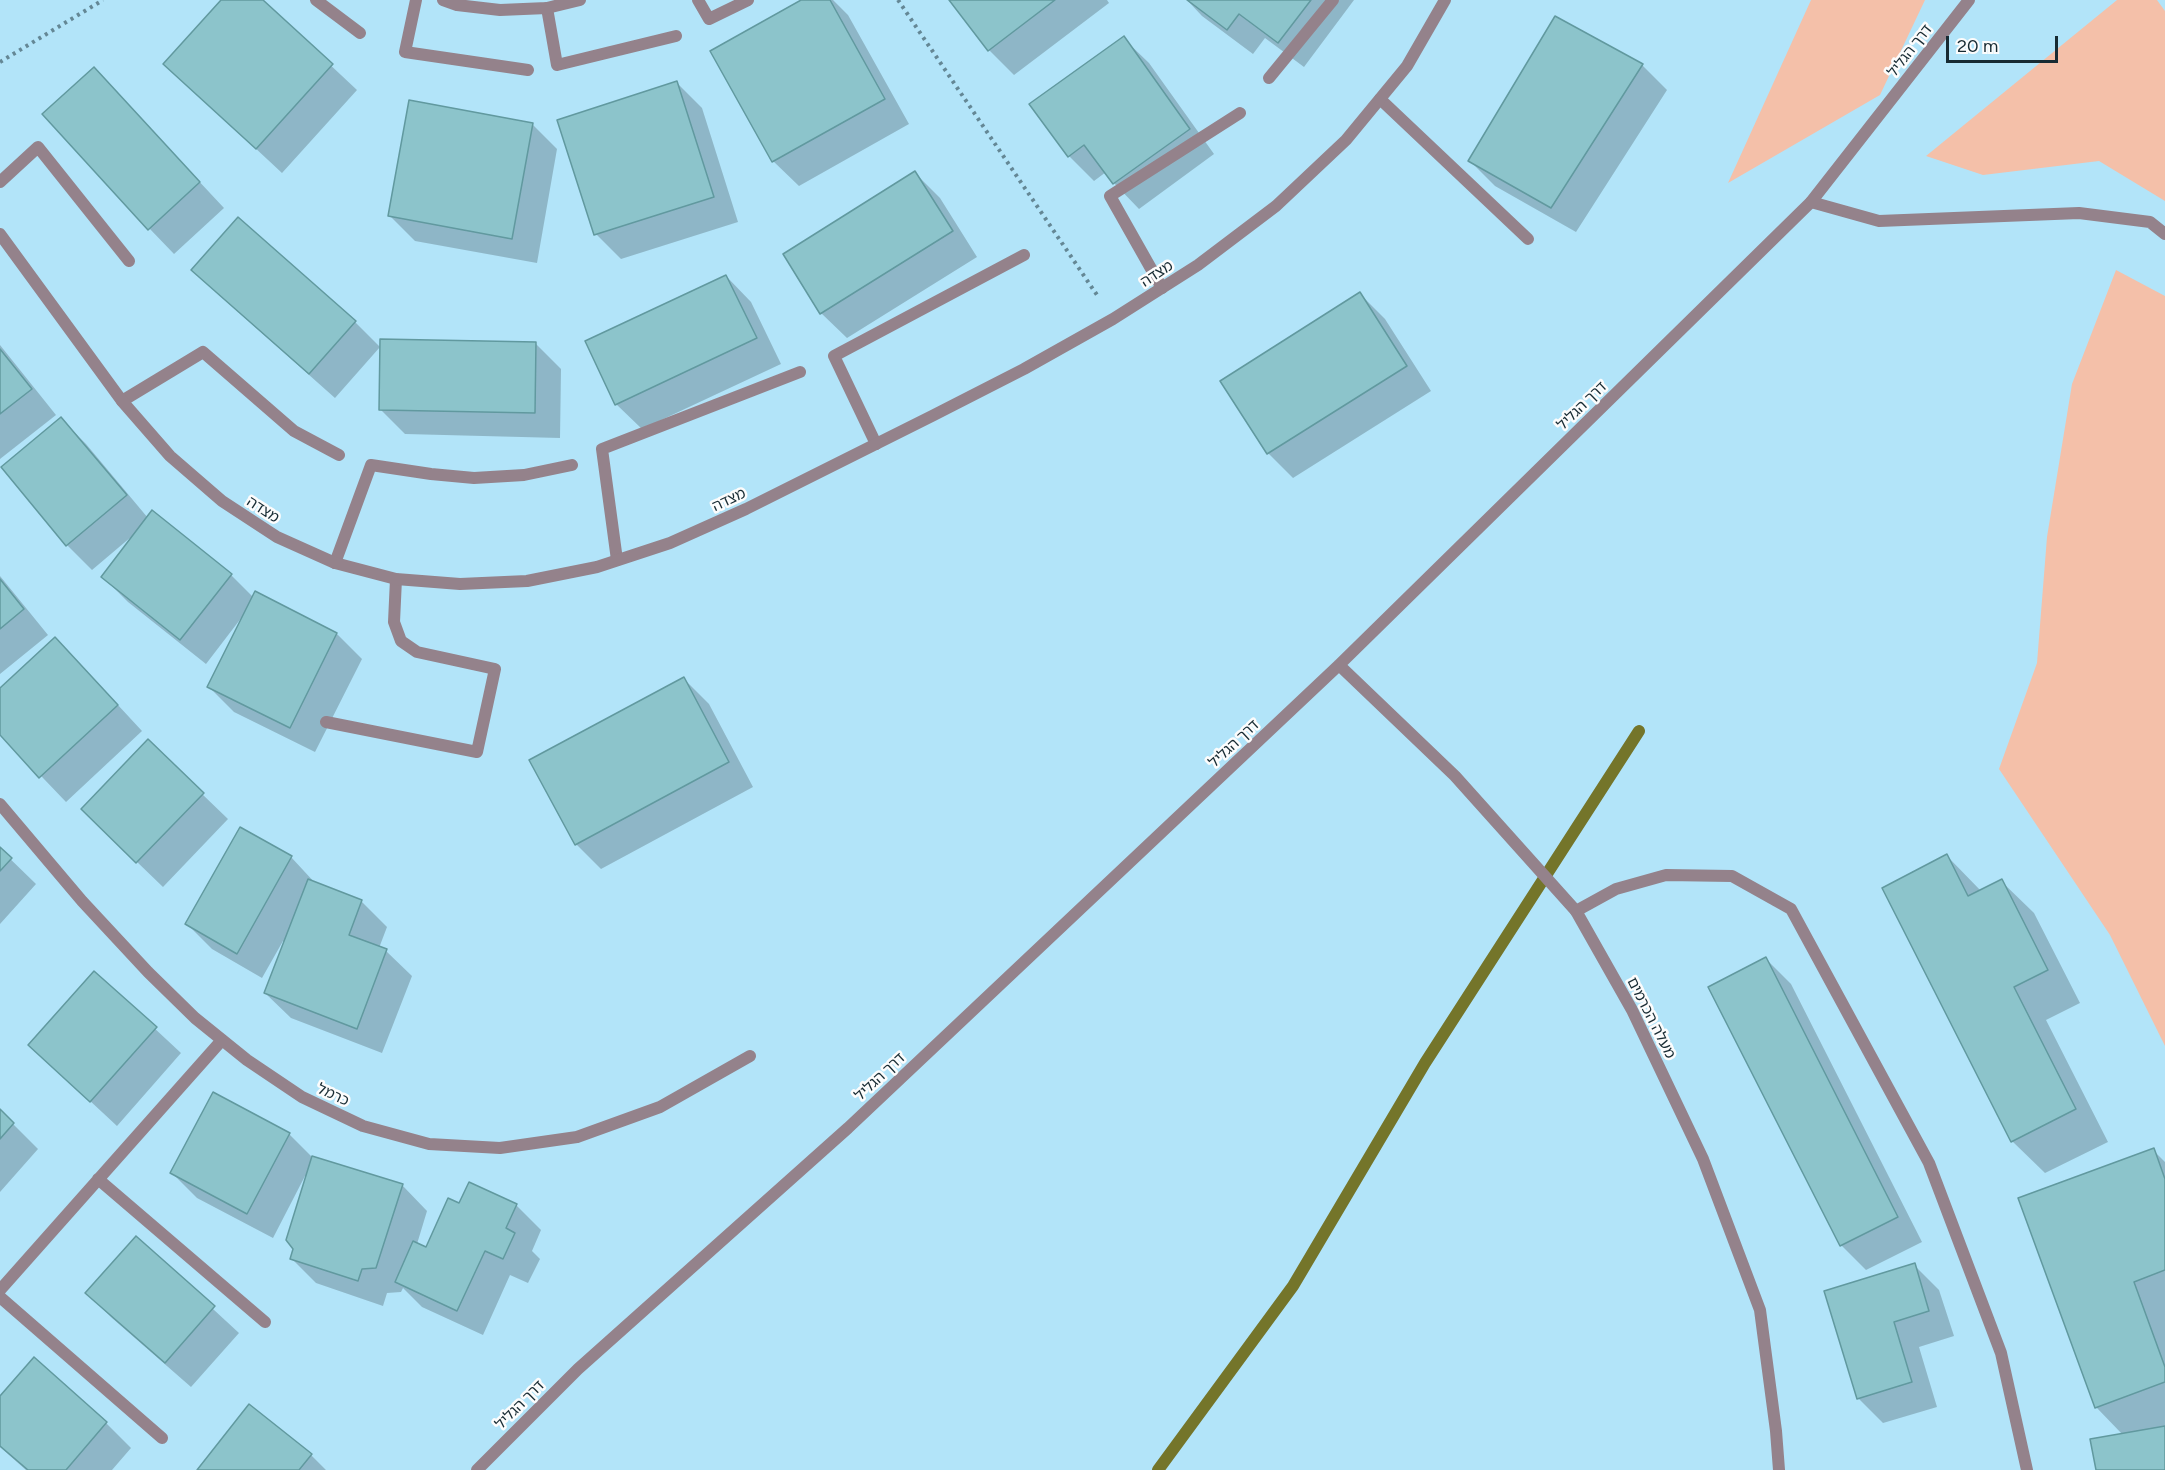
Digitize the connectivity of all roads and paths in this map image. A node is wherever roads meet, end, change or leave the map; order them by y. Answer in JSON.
{"nodes":[{"id":1,"x":103,"y":0,"type":"edge"},
{"id":2,"x":316,"y":0,"type":"edge"},
{"id":3,"x":416,"y":0,"type":"edge"},
{"id":4,"x":443,"y":0,"type":"edge"},
{"id":5,"x":580,"y":0,"type":"edge"},
{"id":6,"x":698,"y":0,"type":"edge"},
{"id":7,"x":748,"y":0,"type":"edge"},
{"id":8,"x":898,"y":0,"type":"edge"},
{"id":9,"x":1333,"y":0,"type":"edge"},
{"id":10,"x":1445,"y":0,"type":"edge"},
{"id":11,"x":1969,"y":0,"type":"edge"},
{"id":12,"x":547,"y":8,"type":"junction"},
{"id":13,"x":360,"y":33,"type":"dead end"},
{"id":14,"x":676,"y":36,"type":"dead end"},
{"id":15,"x":0,"y":62,"type":"edge"},
{"id":16,"x":528,"y":70,"type":"dead end"},
{"id":17,"x":1269,"y":78,"type":"dead end"},
{"id":18,"x":1380,"y":99,"type":"junction"},
{"id":19,"x":1240,"y":113,"type":"dead end"},
{"id":20,"x":0,"y":182,"type":"edge"},
{"id":21,"x":1811,"y":202,"type":"junction"},
{"id":22,"x":0,"y":234,"type":"edge"},
{"id":23,"x":2165,"y":234,"type":"edge"},
{"id":24,"x":1528,"y":239,"type":"dead end"},
{"id":25,"x":1024,"y":255,"type":"dead end"},
{"id":26,"x":129,"y":261,"type":"dead end"},
{"id":27,"x":1162,"y":288,"type":"junction"},
{"id":28,"x":1113,"y":319,"type":"junction"},
{"id":29,"x":800,"y":372,"type":"dead end"},
{"id":30,"x":122,"y":401,"type":"junction"},
{"id":31,"x":876,"y":444,"type":"junction"},
{"id":32,"x":339,"y":454,"type":"dead end"},
{"id":33,"x":572,"y":465,"type":"dead end"},
{"id":34,"x":617,"y":560,"type":"junction"},
{"id":35,"x":335,"y":563,"type":"junction"},
{"id":36,"x":396,"y":579,"type":"junction"},
{"id":37,"x":1339,"y":665,"type":"junction"},
{"id":38,"x":326,"y":722,"type":"dead end"},
{"id":39,"x":0,"y":804,"type":"edge"},
{"id":40,"x":1576,"y":911,"type":"junction"},
{"id":41,"x":222,"y":1040,"type":"junction"},
{"id":42,"x":750,"y":1056,"type":"dead end"},
{"id":43,"x":98,"y":1179,"type":"junction"},
{"id":44,"x":0,"y":1290,"type":"edge"},
{"id":45,"x":0,"y":1297,"type":"edge"},
{"id":46,"x":265,"y":1322,"type":"dead end"},
{"id":47,"x":162,"y":1438,"type":"dead end"},
{"id":48,"x":477,"y":1470,"type":"edge"},
{"id":49,"x":1779,"y":1470,"type":"edge"},
{"id":50,"x":2027,"y":1470,"type":"edge"}],
"edges":[{"from":1,"to":15,"type":"path"},
{"from":2,"to":13,"type":"street"},
{"from":3,"to":16,"type":"street"},
{"from":4,"to":12,"type":"street"},
{"from":5,"to":12,"type":"street"},
{"from":6,"to":7,"type":"street"},
{"from":8,"to":28,"type":"path"},
{"from":9,"to":17,"type":"street"},
{"from":10,"to":18,"type":"street","name":"מצדה"},
{"from":11,"to":21,"type":"street","name":"דרך הגליל"},
{"from":12,"to":14,"type":"street"},
{"from":18,"to":24,"type":"street"},
{"from":18,"to":27,"type":"street","name":"מצדה"},
{"from":19,"to":27,"type":"street"},
{"from":20,"to":26,"type":"street"},
{"from":21,"to":23,"type":"street"},
{"from":21,"to":37,"type":"street","name":"דרך הגליל"},
{"from":22,"to":30,"type":"street","name":"מצדה"},
{"from":25,"to":31,"type":"street"},
{"from":27,"to":28,"type":"street","name":"מצדה"},
{"from":28,"to":31,"type":"street","name":"מצדה"},
{"from":29,"to":34,"type":"street"},
{"from":30,"to":32,"type":"street"},
{"from":30,"to":35,"type":"street","name":"מצדה"},
{"from":31,"to":34,"type":"street","name":"מצדה"},
{"from":33,"to":35,"type":"street"},
{"from":34,"to":36,"type":"street","name":"מצדה"},
{"from":35,"to":36,"type":"street","name":"מצדה"},
{"from":36,"to":38,"type":"street"},
{"from":37,"to":40,"type":"street","name":"מעלה הכרמים"},
{"from":37,"to":48,"type":"street","name":"דרך הגליל"},
{"from":39,"to":41,"type":"street","name":"כרמל"},
{"from":40,"to":49,"type":"street","name":"מעלה הכרמים"},
{"from":40,"to":50,"type":"street"},
{"from":41,"to":42,"type":"street","name":"כרמל"},
{"from":41,"to":43,"type":"street"},
{"from":43,"to":44,"type":"street"},
{"from":43,"to":46,"type":"street"},
{"from":45,"to":47,"type":"street"}]}
